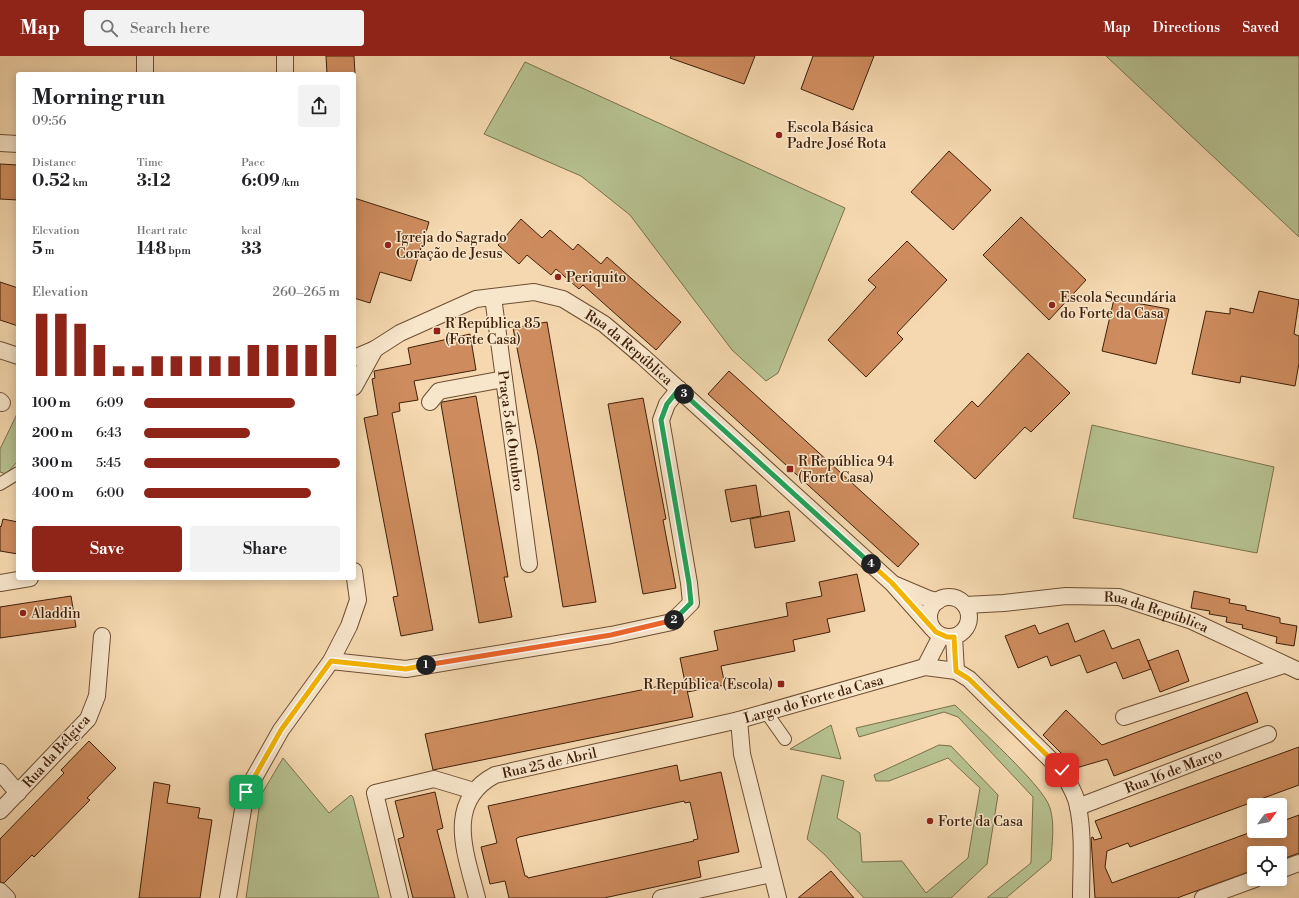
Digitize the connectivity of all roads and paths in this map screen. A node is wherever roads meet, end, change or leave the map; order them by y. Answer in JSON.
{"nodes":[{"id":1,"x":145,"y":56,"type":"edge"},
{"id":2,"x":285,"y":56,"type":"edge"},
{"id":3,"x":145,"y":72,"type":"edge"},
{"id":4,"x":286,"y":72,"type":"edge"},
{"id":5,"x":0,"y":143,"type":"edge"},
{"id":6,"x":16,"y":144,"type":"edge"},
{"id":7,"x":493,"y":297,"type":"junction"},
{"id":8,"x":375,"y":349,"type":"junction"},
{"id":9,"x":0,"y":350,"type":"edge"},
{"id":10,"x":16,"y":355,"type":"edge"},
{"id":11,"x":356,"y":357,"type":"edge"},
{"id":12,"x":504,"y":379,"type":"junction"},
{"id":13,"x":356,"y":383,"type":"edge"},
{"id":14,"x":679,"y":389,"type":"junction"},
{"id":15,"x":430,"y":402,"type":"dead end"},
{"id":16,"x":16,"y":474,"type":"edge"},
{"id":17,"x":0,"y":484,"type":"edge"},
{"id":18,"x":529,"y":564,"type":"dead end"},
{"id":19,"x":18,"y":580,"type":"edge"},
{"id":20,"x":355,"y":580,"type":"edge"},
{"id":21,"x":0,"y":583,"type":"edge"},
{"id":22,"x":892,"y":583,"type":"junction"},
{"id":23,"x":938,"y":601,"type":"junction"},
{"id":24,"x":1004,"y":603,"type":"junction"},
{"id":25,"x":964,"y":605,"type":"junction"},
{"id":26,"x":968,"y":624,"type":"junction"},
{"id":27,"x":942,"y":633,"type":"junction"},
{"id":28,"x":102,"y":636,"type":"dead end"},
{"id":29,"x":331,"y":661,"type":"junction"},
{"id":30,"x":1284,"y":665,"type":"junction"},
{"id":31,"x":925,"y":667,"type":"junction"},
{"id":32,"x":956,"y":671,"type":"junction"},
{"id":33,"x":1299,"y":671,"type":"edge"},
{"id":34,"x":766,"y":712,"type":"junction"},
{"id":35,"x":1124,"y":717,"type":"dead end"},
{"id":36,"x":739,"y":720,"type":"junction"},
{"id":37,"x":1268,"y":734,"type":"dead end"},
{"id":38,"x":785,"y":739,"type":"dead end"},
{"id":39,"x":0,"y":772,"type":"edge"},
{"id":40,"x":474,"y":791,"type":"junction"},
{"id":41,"x":18,"y":793,"type":"junction"},
{"id":42,"x":1078,"y":807,"type":"junction"},
{"id":43,"x":0,"y":811,"type":"edge"},
{"id":44,"x":1299,"y":863,"type":"edge"},
{"id":45,"x":1287,"y":867,"type":"edge"},
{"id":46,"x":771,"y":874,"type":"junction"},
{"id":47,"x":1247,"y":882,"type":"edge"},
{"id":48,"x":0,"y":891,"type":"edge"},
{"id":49,"x":7,"y":898,"type":"edge"},
{"id":50,"x":228,"y":898,"type":"edge"},
{"id":51,"x":400,"y":898,"type":"edge"},
{"id":52,"x":477,"y":898,"type":"edge"},
{"id":53,"x":660,"y":898,"type":"edge"},
{"id":54,"x":778,"y":898,"type":"edge"},
{"id":55,"x":1081,"y":898,"type":"edge"},
{"id":56,"x":1203,"y":898,"type":"edge"}],
"edges":[{"from":1,"to":3,"type":"street"},
{"from":2,"to":4,"type":"street"},
{"from":5,"to":6,"type":"street"},
{"from":7,"to":8,"type":"street","name":"Rua da República"},
{"from":7,"to":12,"type":"street","name":"Praça 5 de Outubro"},
{"from":7,"to":14,"type":"street","name":"Rua da República"},
{"from":8,"to":11,"type":"street","name":"Rua da República"},
{"from":8,"to":13,"type":"street","name":"Rua da República"},
{"from":9,"to":10,"type":"street"},
{"from":12,"to":15,"type":"street"},
{"from":12,"to":18,"type":"street","name":"Praça 5 de Outubro"},
{"from":14,"to":22,"type":"street","name":"Rua da República"},
{"from":14,"to":29,"type":"street"},
{"from":16,"to":17,"type":"street"},
{"from":19,"to":21,"type":"street"},
{"from":20,"to":29,"type":"street"},
{"from":22,"to":23,"type":"street"},
{"from":22,"to":27,"type":"street"},
{"from":23,"to":25,"type":"street"},
{"from":23,"to":27,"type":"street"},
{"from":24,"to":25,"type":"street","name":"Rua da República"},
{"from":24,"to":26,"type":"street","name":"Rua da República"},
{"from":24,"to":30,"type":"street","name":"Rua da República"},
{"from":25,"to":26,"type":"street"},
{"from":26,"to":27,"type":"street","name":"Rua da República"},
{"from":27,"to":31,"type":"street"},
{"from":27,"to":32,"type":"street"},
{"from":28,"to":41,"type":"street","name":"Rua da Bélgica"},
{"from":29,"to":50,"type":"street"},
{"from":30,"to":33,"type":"street","name":"Rua da República"},
{"from":30,"to":35,"type":"street"},
{"from":31,"to":32,"type":"street","name":"Largo do Forte da Casa"},
{"from":31,"to":34,"type":"street","name":"Largo do Forte da Casa"},
{"from":32,"to":42,"type":"street","name":"Largo do Forte da Casa"},
{"from":34,"to":36,"type":"street","name":"Largo do Forte da Casa"},
{"from":34,"to":38,"type":"street"},
{"from":36,"to":40,"type":"street","name":"Rua 25 de Abril"},
{"from":36,"to":46,"type":"street","name":"Largo do Forte da Casa"},
{"from":37,"to":42,"type":"street","name":"Rua 16 de Março"},
{"from":39,"to":41,"type":"street"},
{"from":40,"to":51,"type":"street"},
{"from":40,"to":52,"type":"street","name":"Rua 25 de Abril"},
{"from":41,"to":43,"type":"street","name":"Rua da Bélgica"},
{"from":42,"to":55,"type":"street","name":"Largo do Forte da Casa"},
{"from":44,"to":45,"type":"street"},
{"from":46,"to":53,"type":"street"},
{"from":46,"to":54,"type":"street","name":"Largo do Forte da Casa"},
{"from":47,"to":56,"type":"street"},
{"from":48,"to":49,"type":"street"}]}
